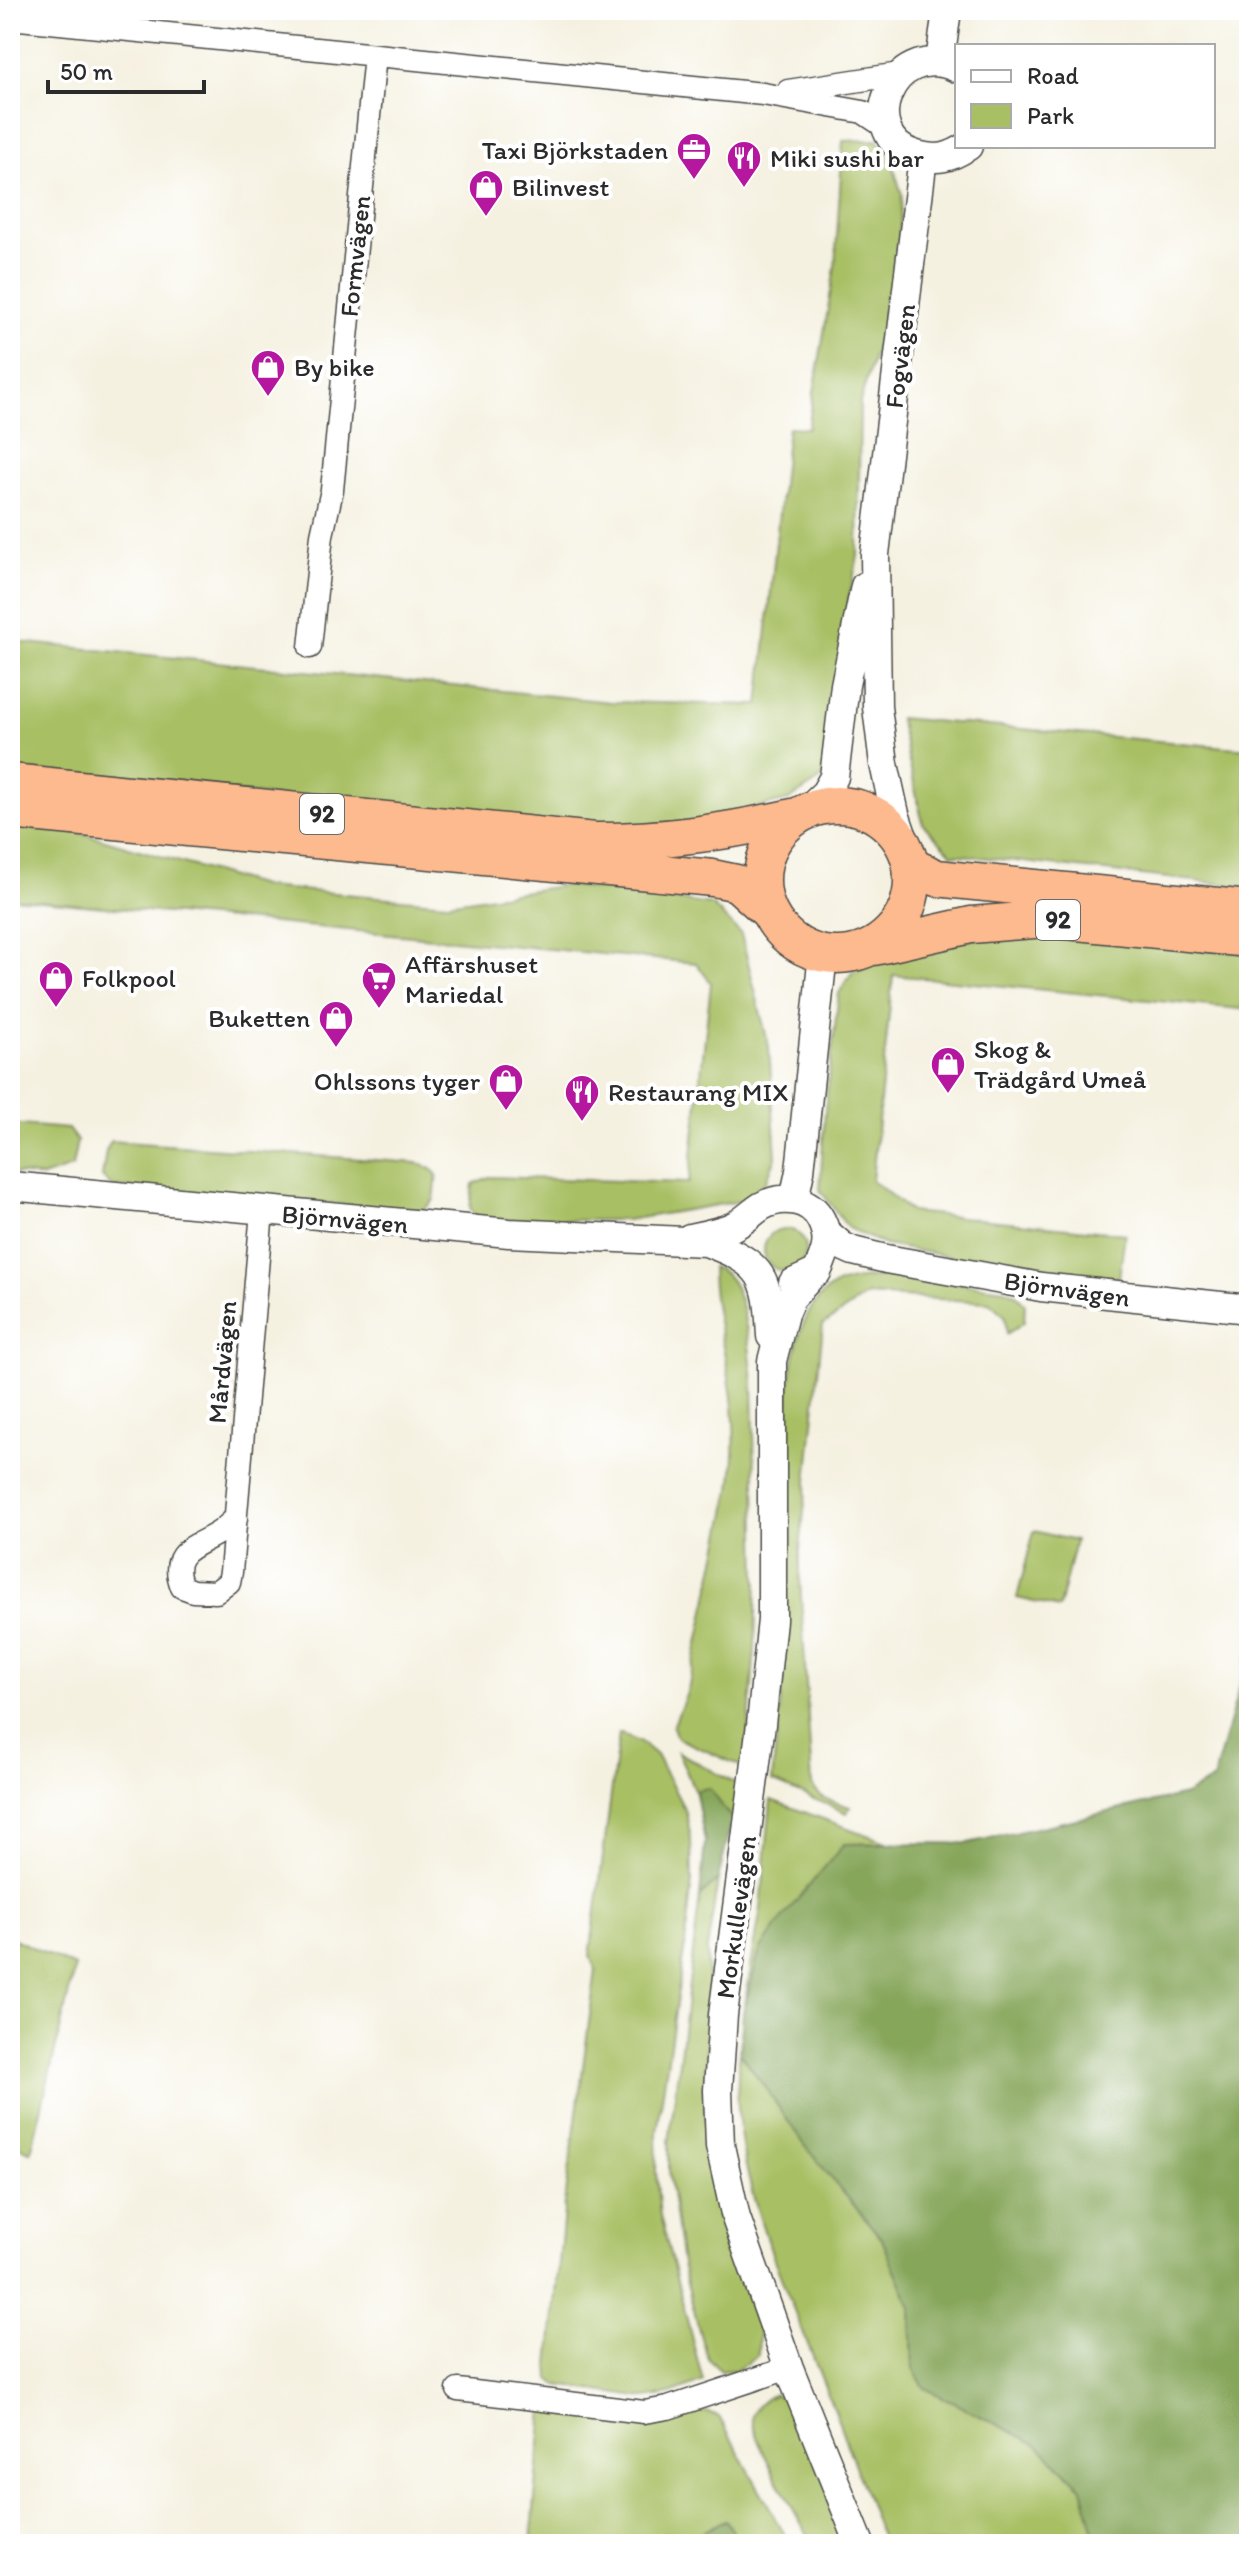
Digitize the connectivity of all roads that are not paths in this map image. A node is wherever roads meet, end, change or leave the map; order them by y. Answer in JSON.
{"nodes":[{"id":1,"x":947,"y":10,"type":"edge"},
{"id":2,"x":10,"y":18,"type":"edge"},
{"id":3,"x":375,"y":55,"type":"junction"},
{"id":4,"x":949,"y":65,"type":"edge"},
{"id":5,"x":900,"y":74,"type":"junction"},
{"id":6,"x":763,"y":94,"type":"junction"},
{"id":7,"x":887,"y":128,"type":"junction"},
{"id":8,"x":965,"y":148,"type":"edge"},
{"id":9,"x":923,"y":157,"type":"junction"},
{"id":10,"x":875,"y":554,"type":"junction"},
{"id":11,"x":310,"y":647,"type":"dead end"},
{"id":12,"x":10,"y":782,"type":"edge"},
{"id":13,"x":10,"y":811,"type":"edge"},
{"id":14,"x":802,"y":814,"type":"junction"},
{"id":15,"x":910,"y":859,"type":"junction"},
{"id":16,"x":1249,"y":909,"type":"edge"},
{"id":17,"x":769,"y":912,"type":"junction"},
{"id":18,"x":1249,"y":939,"type":"edge"},
{"id":19,"x":869,"y":948,"type":"junction"},
{"id":20,"x":823,"y":954,"type":"junction"},
{"id":21,"x":10,"y":1186,"type":"edge"},
{"id":22,"x":794,"y":1200,"type":"junction"},
{"id":23,"x":262,"y":1211,"type":"junction"},
{"id":24,"x":750,"y":1218,"type":"junction"},
{"id":25,"x":827,"y":1233,"type":"junction"},
{"id":26,"x":682,"y":1239,"type":"junction"},
{"id":27,"x":886,"y":1259,"type":"junction"},
{"id":28,"x":756,"y":1271,"type":"junction"},
{"id":29,"x":813,"y":1274,"type":"junction"},
{"id":30,"x":1249,"y":1309,"type":"edge"},
{"id":31,"x":772,"y":1361,"type":"junction"},
{"id":32,"x":236,"y":1518,"type":"dead end"},
{"id":33,"x":789,"y":2368,"type":"junction"},
{"id":34,"x":458,"y":2390,"type":"dead end"},
{"id":35,"x":860,"y":2544,"type":"edge"}],
"edges":[{"from":1,"to":4,"type":"street"},
{"from":2,"to":3,"type":"street"},
{"from":3,"to":6,"type":"street"},
{"from":3,"to":11,"type":"street","name":"Formvägen"},
{"from":4,"to":5,"type":"street"},
{"from":5,"to":6,"type":"street"},
{"from":5,"to":7,"type":"street"},
{"from":6,"to":7,"type":"street"},
{"from":7,"to":9,"type":"street"},
{"from":8,"to":9,"type":"street"},
{"from":9,"to":10,"type":"street","name":"Fogvägen"},
{"from":10,"to":14,"type":"street","name":"Fogvägen"},
{"from":10,"to":15,"type":"street","name":"Fogvägen"},
{"from":12,"to":14,"type":"highway","number":"92"},
{"from":13,"to":17,"type":"highway","number":"92"},
{"from":14,"to":15,"type":"highway"},
{"from":14,"to":17,"type":"highway"},
{"from":15,"to":16,"type":"highway","number":"92"},
{"from":15,"to":19,"type":"highway"},
{"from":17,"to":20,"type":"highway"},
{"from":18,"to":19,"type":"highway","number":"92"},
{"from":19,"to":20,"type":"highway"},
{"from":20,"to":22,"type":"street"},
{"from":21,"to":23,"type":"street","name":"Björnvägen"},
{"from":22,"to":24,"type":"street","name":"Björnvägen"},
{"from":22,"to":25,"type":"street","name":"Björnvägen"},
{"from":23,"to":26,"type":"street","name":"Björnvägen"},
{"from":23,"to":32,"type":"street","name":"Mårdvägen"},
{"from":24,"to":26,"type":"street","name":"Björnvägen"},
{"from":24,"to":28,"type":"street"},
{"from":25,"to":27,"type":"street","name":"Björnvägen"},
{"from":25,"to":29,"type":"street"},
{"from":26,"to":28,"type":"street","name":"Björnvägen"},
{"from":27,"to":29,"type":"street","name":"Björnvägen"},
{"from":27,"to":30,"type":"street","name":"Björnvägen"},
{"from":28,"to":29,"type":"street","name":"Björnvägen"},
{"from":28,"to":31,"type":"street"},
{"from":29,"to":31,"type":"street","name":"Morkullevägen"},
{"from":31,"to":33,"type":"street","name":"Morkullevägen"},
{"from":33,"to":34,"type":"street"},
{"from":33,"to":35,"type":"street","name":"Morkullevägen"}]}
